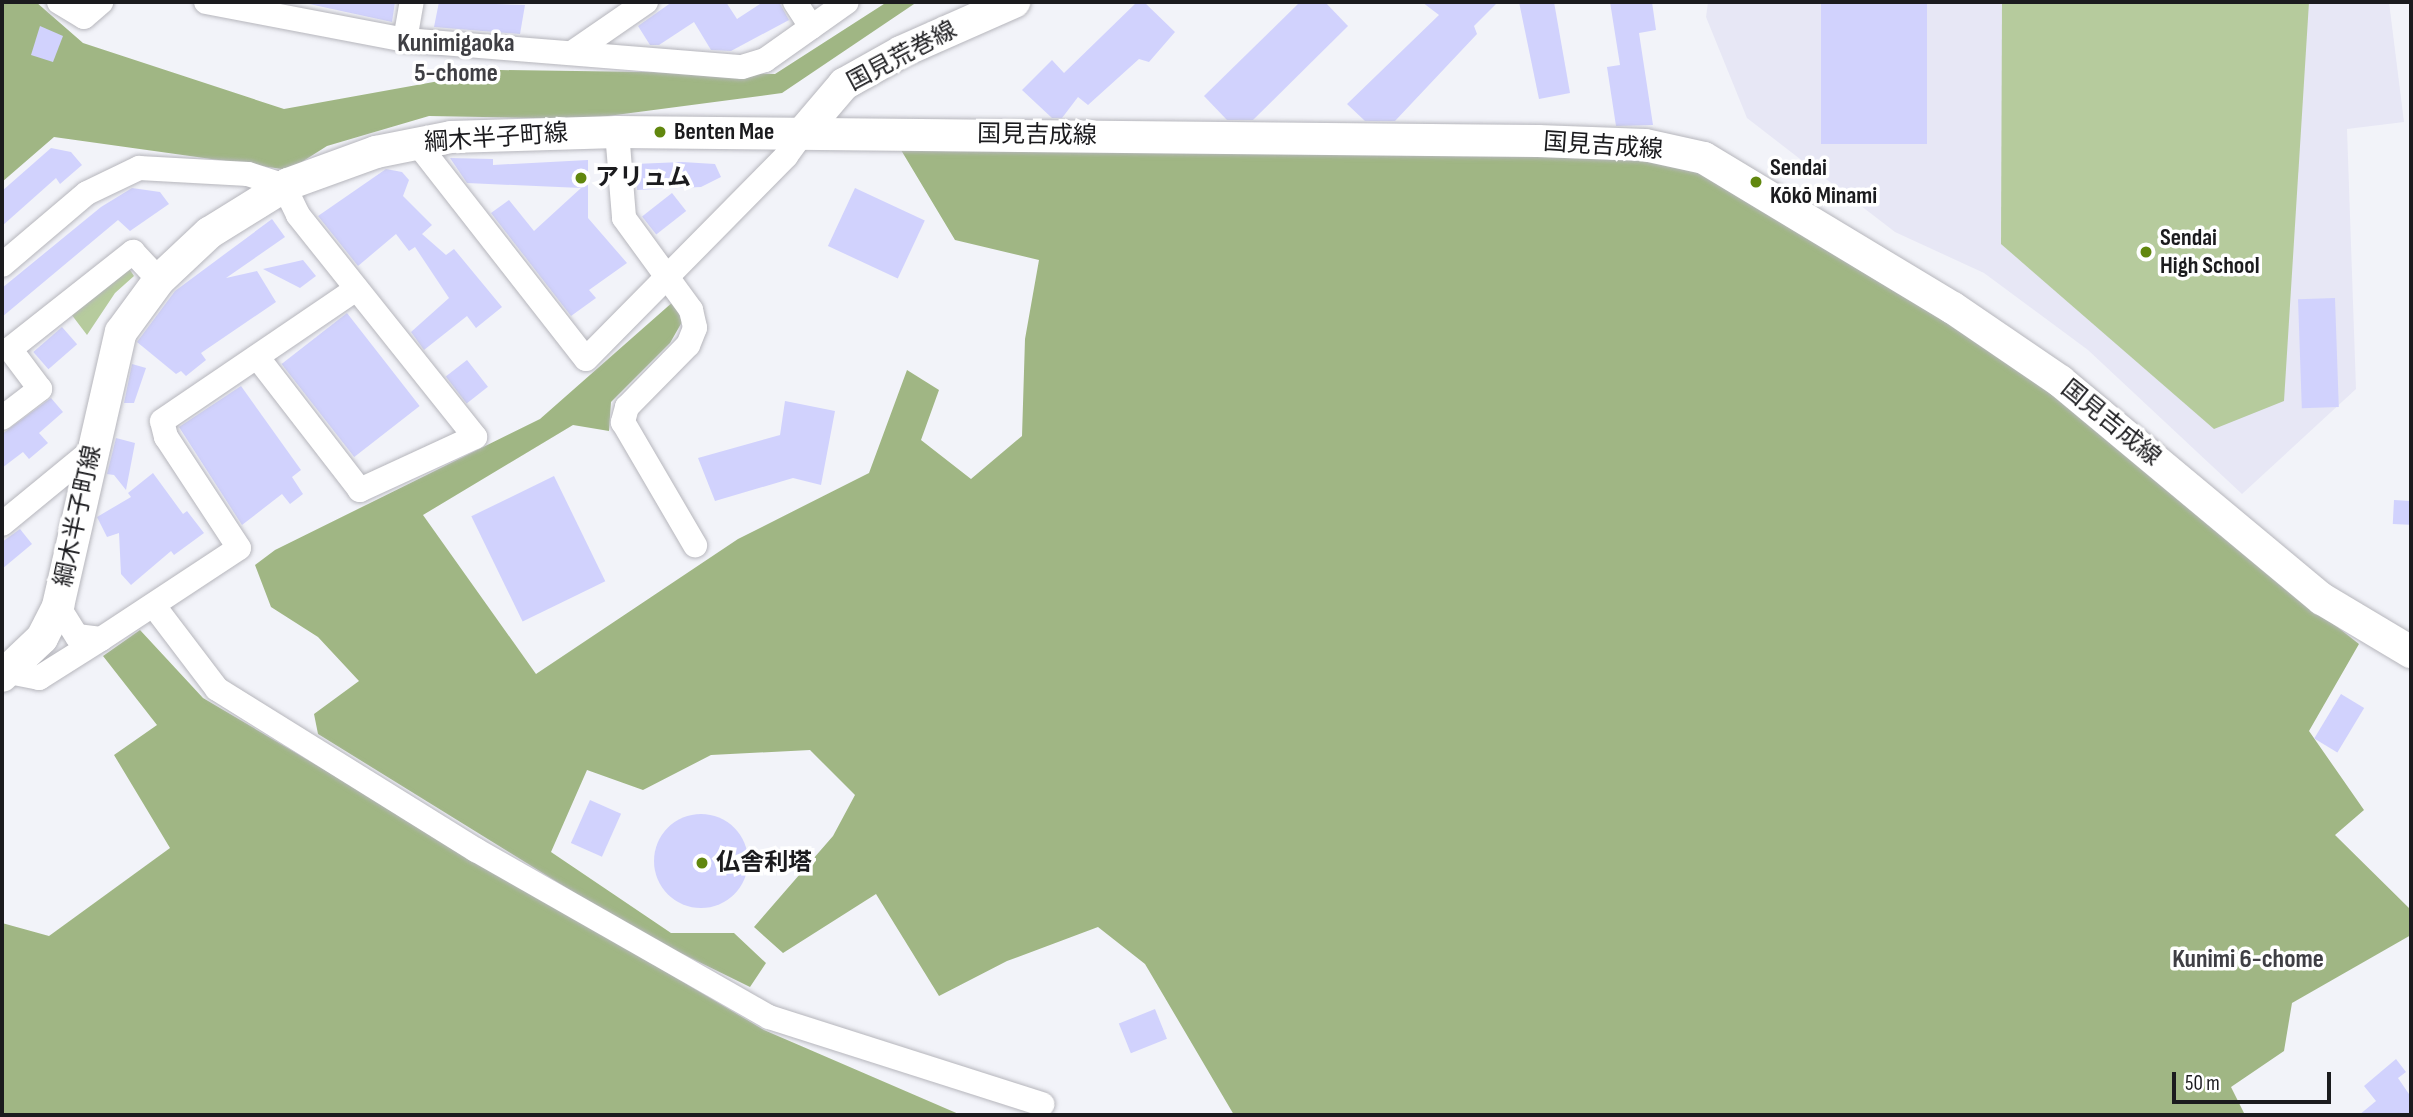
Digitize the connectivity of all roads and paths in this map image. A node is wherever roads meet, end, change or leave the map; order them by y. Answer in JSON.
{"nodes":[{"id":1,"x":59,"y":2,"type":"edge"},
{"id":2,"x":101,"y":2,"type":"edge"},
{"id":3,"x":206,"y":2,"type":"edge"},
{"id":4,"x":412,"y":2,"type":"edge"},
{"id":5,"x":646,"y":2,"type":"edge"},
{"id":6,"x":794,"y":2,"type":"edge"},
{"id":7,"x":848,"y":2,"type":"edge"},
{"id":8,"x":1014,"y":2,"type":"edge"},
{"id":9,"x":811,"y":27,"type":"junction"},
{"id":10,"x":405,"y":40,"type":"junction"},
{"id":11,"x":572,"y":53,"type":"junction"},
{"id":12,"x":804,"y":131,"type":"junction"},
{"id":13,"x":617,"y":132,"type":"junction"},
{"id":14,"x":416,"y":143,"type":"junction"},
{"id":15,"x":284,"y":186,"type":"junction"},
{"id":16,"x":2,"y":265,"type":"edge"},
{"id":17,"x":666,"y":275,"type":"junction"},
{"id":18,"x":159,"y":280,"type":"junction"},
{"id":19,"x":356,"y":289,"type":"junction"},
{"id":20,"x":258,"y":358,"type":"junction"},
{"id":21,"x":2,"y":418,"type":"edge"},
{"id":22,"x":92,"y":450,"type":"junction"},
{"id":23,"x":2,"y":524,"type":"edge"},
{"id":24,"x":695,"y":545,"type":"dead end"},
{"id":25,"x":58,"y":606,"type":"junction"},
{"id":26,"x":154,"y":606,"type":"junction"},
{"id":27,"x":101,"y":639,"type":"junction"},
{"id":28,"x":2411,"y":652,"type":"edge"},
{"id":29,"x":6,"y":674,"type":"edge"},
{"id":30,"x":1042,"y":1104,"type":"dead end"}],
"edges":[{"from":1,"to":2,"type":"street"},
{"from":3,"to":10,"type":"street"},
{"from":4,"to":10,"type":"street"},
{"from":5,"to":11,"type":"street"},
{"from":6,"to":9,"type":"street"},
{"from":7,"to":9,"type":"street"},
{"from":8,"to":12,"type":"street","name":"国見荒巻線"},
{"from":9,"to":11,"type":"street"},
{"from":10,"to":11,"type":"street"},
{"from":12,"to":13,"type":"street","name":"綱木半子町線"},
{"from":12,"to":17,"type":"street"},
{"from":12,"to":28,"type":"street","name":"国見吉成線"},
{"from":13,"to":14,"type":"street","name":"綱木半子町線"},
{"from":13,"to":17,"type":"street"},
{"from":14,"to":15,"type":"street","name":"綱木半子町線"},
{"from":14,"to":17,"type":"street"},
{"from":15,"to":16,"type":"street"},
{"from":15,"to":18,"type":"street","name":"綱木半子町線"},
{"from":15,"to":19,"type":"street"},
{"from":17,"to":24,"type":"street"},
{"from":18,"to":21,"type":"street"},
{"from":18,"to":22,"type":"street","name":"綱木半子町線"},
{"from":19,"to":20,"type":"street"},
{"from":19,"to":20,"type":"street"},
{"from":20,"to":26,"type":"street"},
{"from":22,"to":23,"type":"street"},
{"from":22,"to":25,"type":"street","name":"綱木半子町線"},
{"from":25,"to":27,"type":"street"},
{"from":25,"to":29,"type":"street","name":"綱木半子町線"},
{"from":26,"to":27,"type":"street"},
{"from":26,"to":30,"type":"street"},
{"from":27,"to":29,"type":"street"}]}
